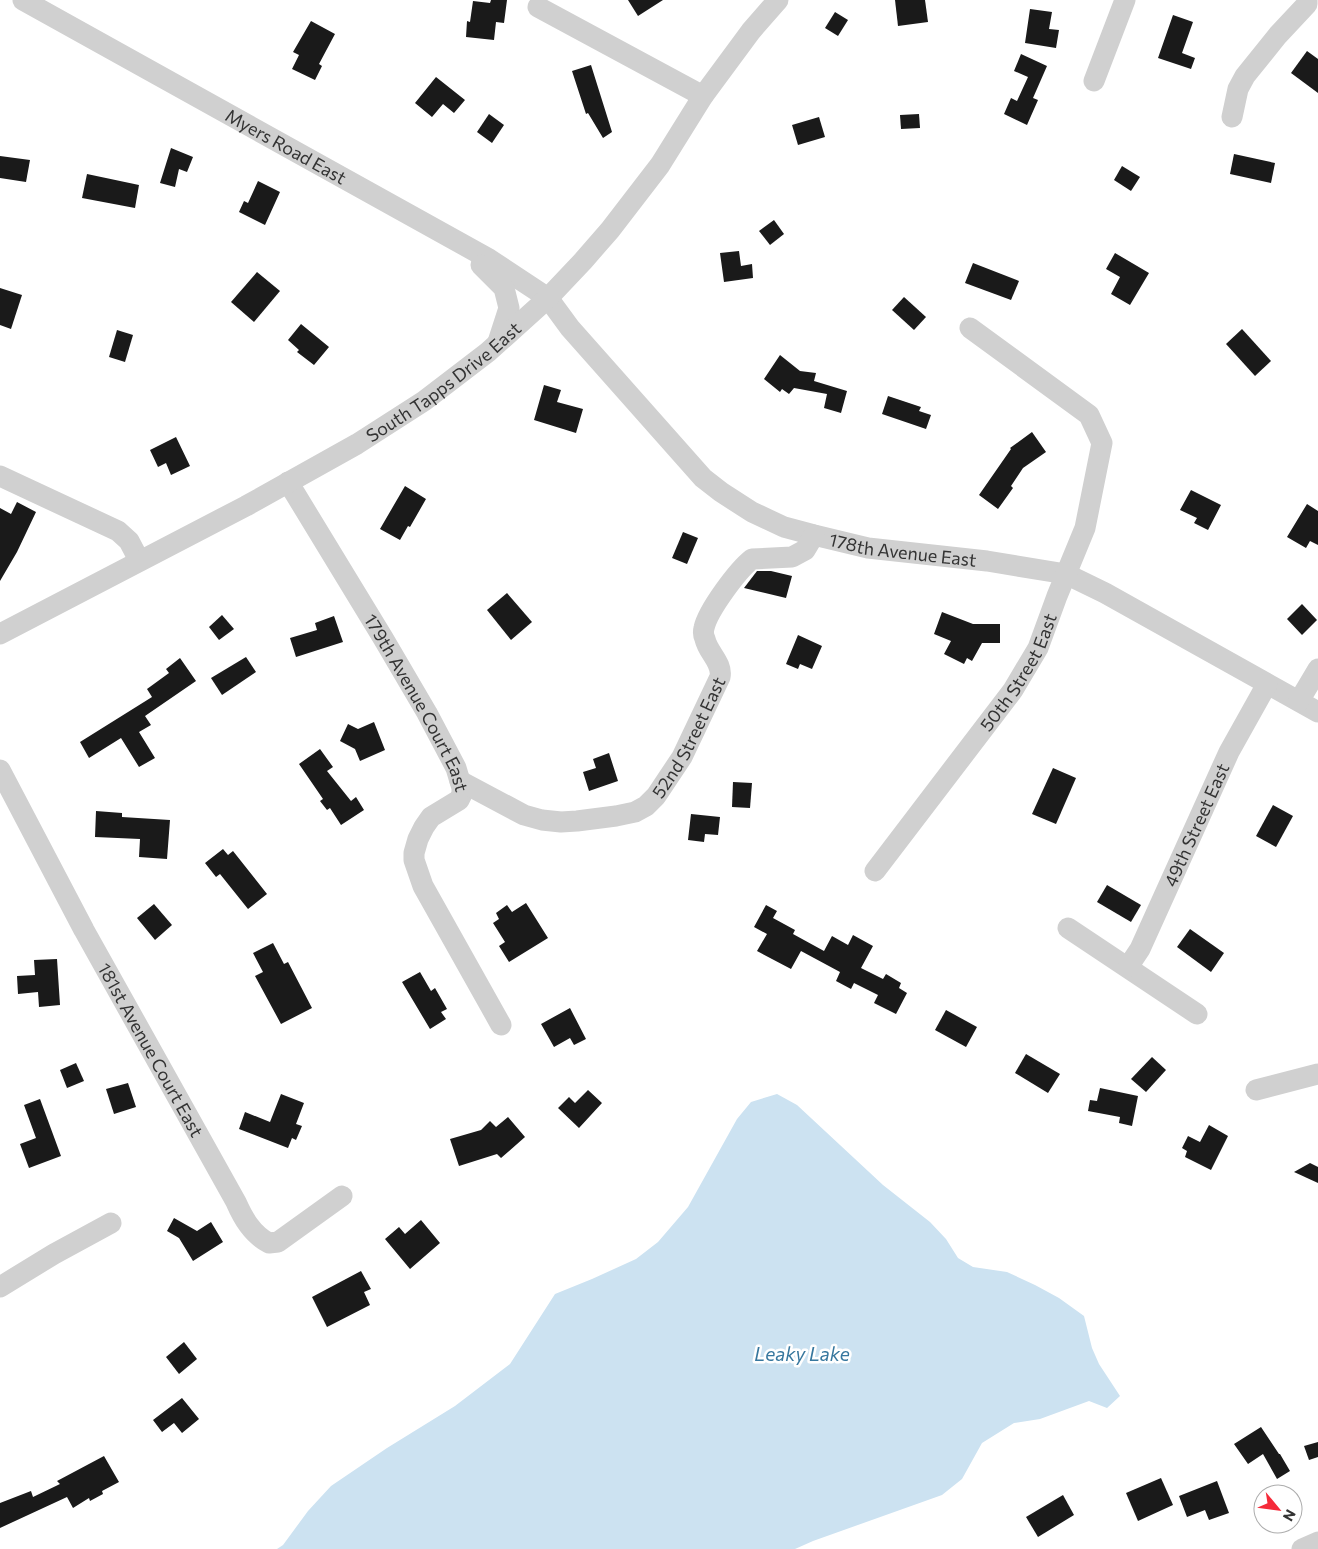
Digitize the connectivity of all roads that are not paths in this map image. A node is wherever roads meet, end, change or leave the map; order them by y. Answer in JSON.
{"nodes":[{"id":1,"x":23,"y":0,"type":"edge"},
{"id":2,"x":778,"y":0,"type":"edge"},
{"id":3,"x":1125,"y":0,"type":"edge"},
{"id":4,"x":1311,"y":5,"type":"edge"},
{"id":5,"x":538,"y":7,"type":"dead end"},
{"id":6,"x":1094,"y":81,"type":"dead end"},
{"id":7,"x":704,"y":96,"type":"junction"},
{"id":8,"x":1232,"y":117,"type":"dead end"},
{"id":9,"x":454,"y":239,"type":"junction"},
{"id":10,"x":548,"y":298,"type":"junction"},
{"id":11,"x":970,"y":328,"type":"dead end"},
{"id":12,"x":498,"y":343,"type":"junction"},
{"id":13,"x":0,"y":476,"type":"edge"},
{"id":14,"x":288,"y":482,"type":"junction"},
{"id":15,"x":814,"y":535,"type":"junction"},
{"id":16,"x":139,"y":560,"type":"junction"},
{"id":17,"x":1066,"y":574,"type":"junction"},
{"id":18,"x":0,"y":634,"type":"edge"},
{"id":19,"x":1318,"y":669,"type":"edge"},
{"id":20,"x":1268,"y":684,"type":"junction"},
{"id":21,"x":1299,"y":701,"type":"junction"},
{"id":22,"x":1318,"y":712,"type":"edge"},
{"id":23,"x":0,"y":770,"type":"edge"},
{"id":24,"x":460,"y":781,"type":"junction"},
{"id":25,"x":875,"y":871,"type":"dead end"},
{"id":26,"x":1068,"y":928,"type":"dead end"},
{"id":27,"x":1128,"y":967,"type":"junction"},
{"id":28,"x":1197,"y":1014,"type":"dead end"},
{"id":29,"x":502,"y":1026,"type":"dead end"},
{"id":30,"x":1318,"y":1074,"type":"edge"},
{"id":31,"x":1256,"y":1090,"type":"dead end"},
{"id":32,"x":342,"y":1196,"type":"dead end"},
{"id":33,"x":111,"y":1224,"type":"dead end"},
{"id":34,"x":0,"y":1287,"type":"edge"},
{"id":35,"x":1318,"y":1542,"type":"edge"},
{"id":36,"x":1302,"y":1549,"type":"edge"}],
"edges":[{"from":1,"to":9,"type":"street","name":"Myers Road East"},
{"from":2,"to":7,"type":"street","name":"South Tapps Drive East"},
{"from":3,"to":6,"type":"street"},
{"from":4,"to":8,"type":"street"},
{"from":5,"to":7,"type":"street"},
{"from":7,"to":10,"type":"street","name":"South Tapps Drive East"},
{"from":9,"to":10,"type":"street","name":"Myers Road East"},
{"from":9,"to":12,"type":"street"},
{"from":10,"to":12,"type":"street","name":"South Tapps Drive East"},
{"from":10,"to":15,"type":"street","name":"178th Avenue East"},
{"from":11,"to":17,"type":"street","name":"50th Street East"},
{"from":12,"to":14,"type":"street","name":"South Tapps Drive East"},
{"from":13,"to":16,"type":"street"},
{"from":14,"to":16,"type":"street","name":"South Tapps Drive East"},
{"from":14,"to":24,"type":"street","name":"179th Avenue Court East"},
{"from":15,"to":17,"type":"street","name":"178th Avenue East"},
{"from":15,"to":24,"type":"street","name":"52nd Street East"},
{"from":16,"to":18,"type":"street","name":"South Tapps Drive East"},
{"from":17,"to":20,"type":"street","name":"178th Avenue East"},
{"from":17,"to":25,"type":"street","name":"50th Street East"},
{"from":19,"to":21,"type":"street"},
{"from":20,"to":21,"type":"street","name":"178th Avenue East"},
{"from":20,"to":27,"type":"street","name":"49th Street East"},
{"from":21,"to":22,"type":"street","name":"178th Avenue East"},
{"from":23,"to":32,"type":"street","name":"181st Avenue Court East"},
{"from":24,"to":29,"type":"street","name":"179th Avenue Court East"},
{"from":26,"to":27,"type":"street"},
{"from":27,"to":28,"type":"street"},
{"from":30,"to":31,"type":"street"},
{"from":33,"to":34,"type":"street"},
{"from":35,"to":36,"type":"street"}]}
